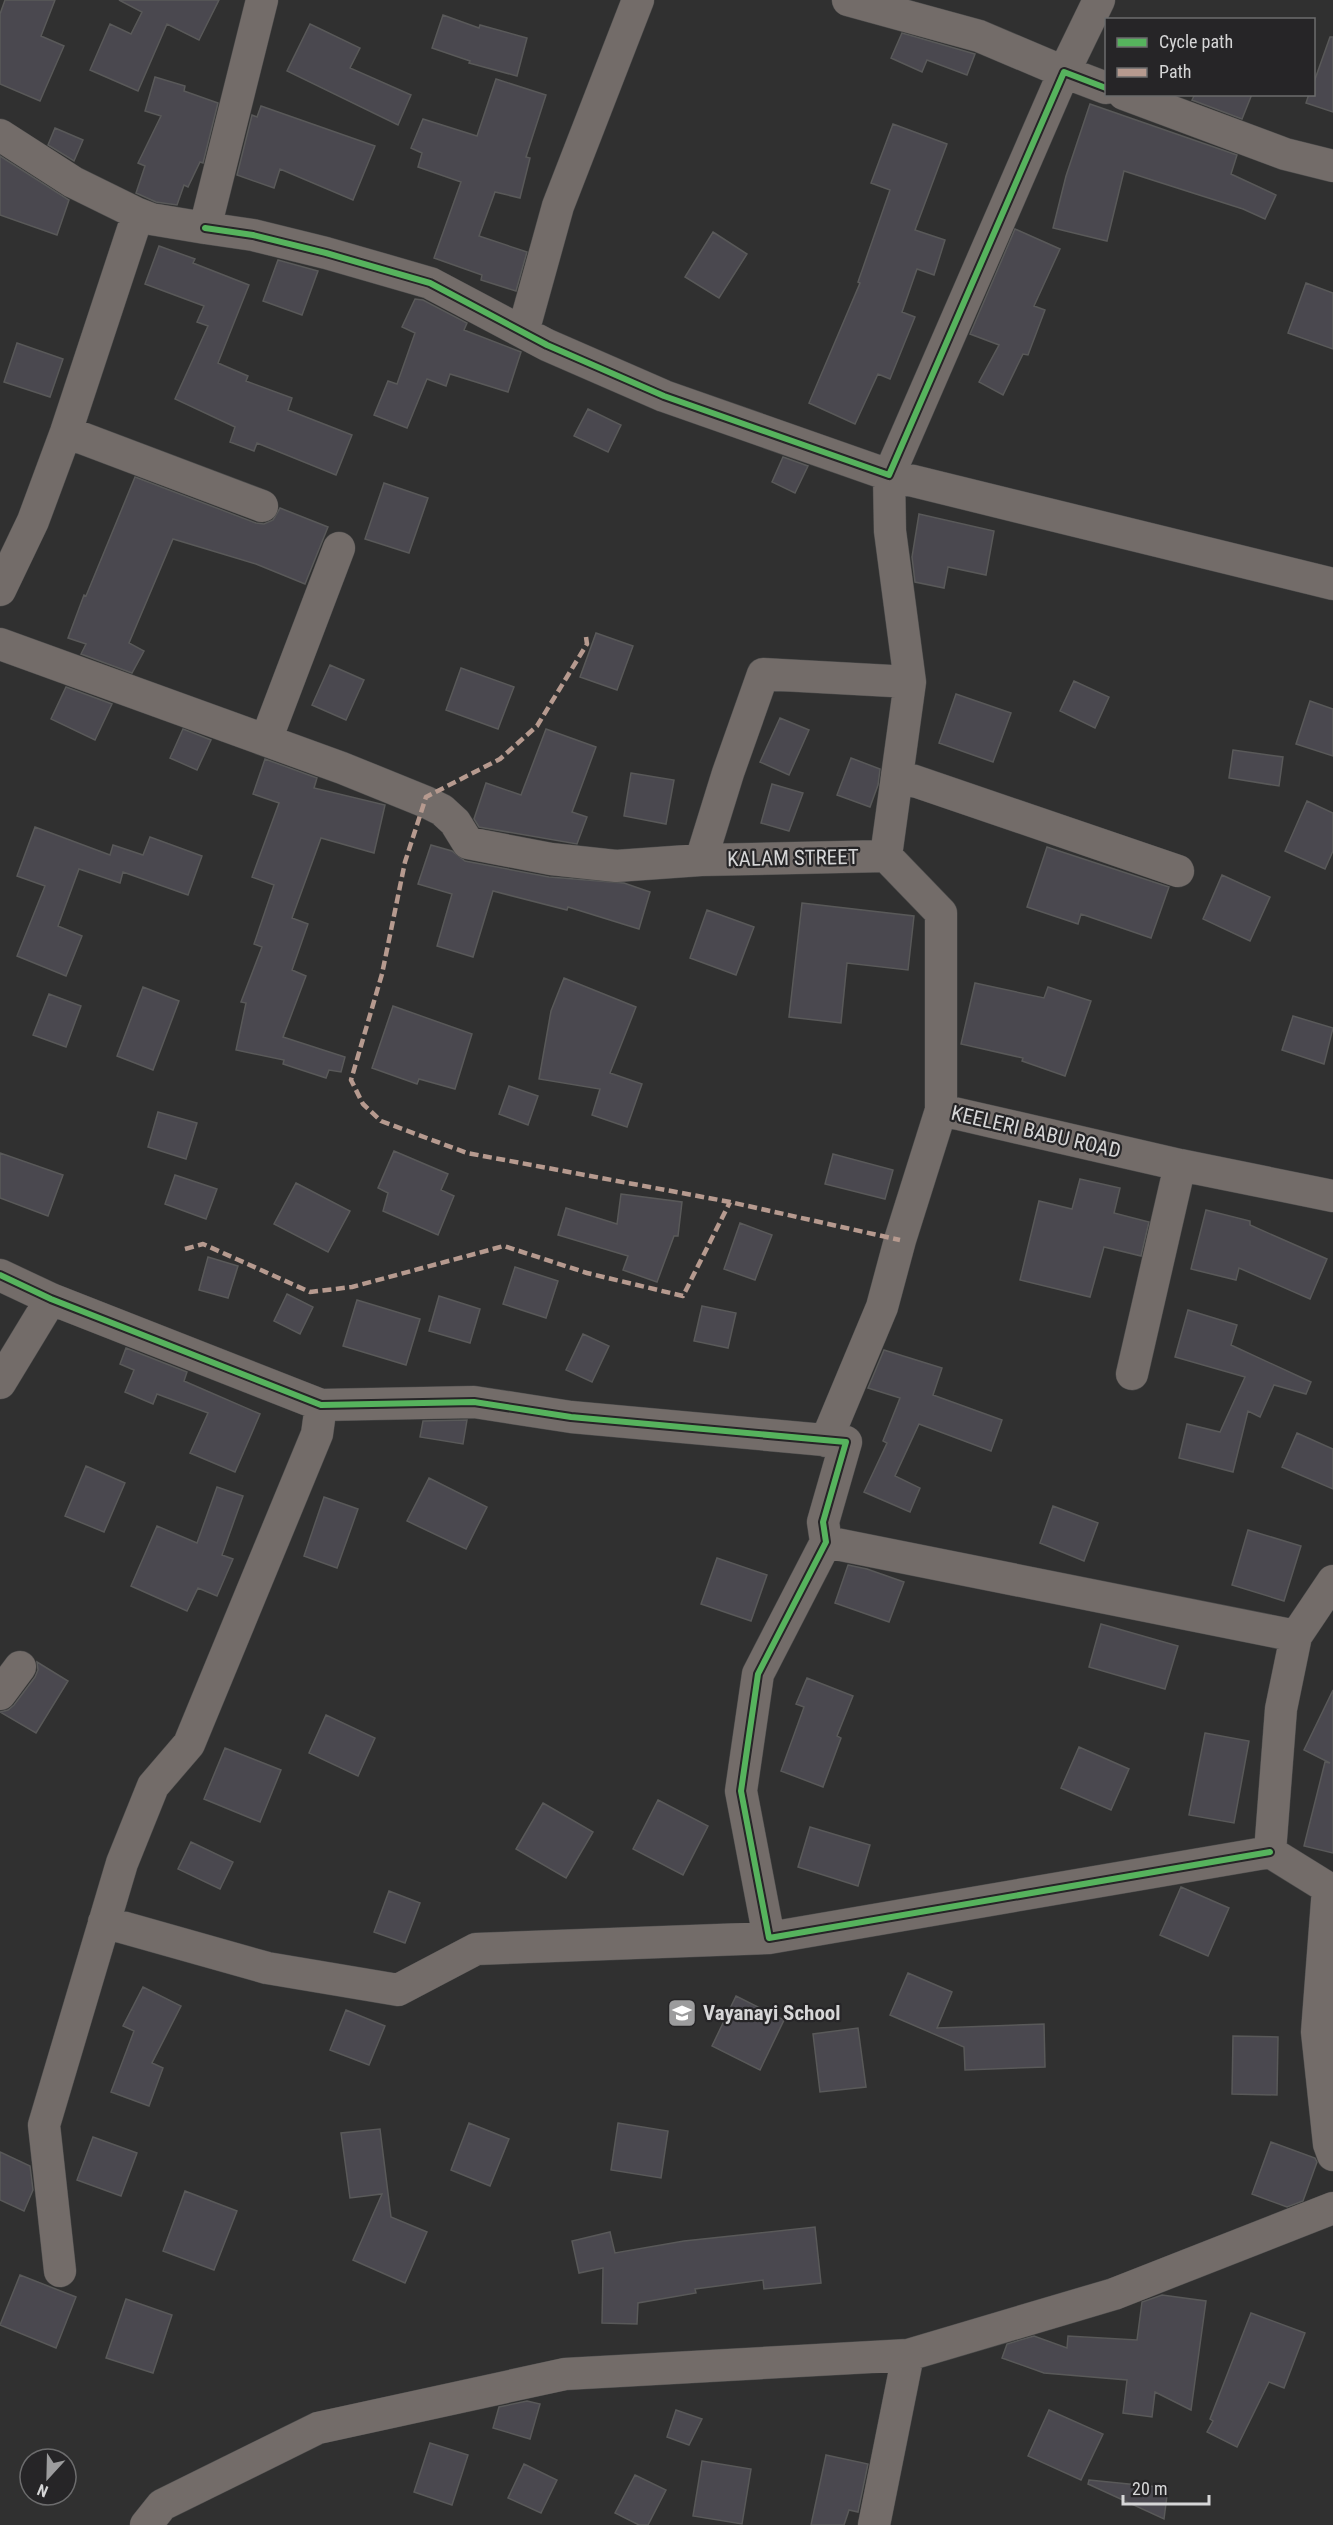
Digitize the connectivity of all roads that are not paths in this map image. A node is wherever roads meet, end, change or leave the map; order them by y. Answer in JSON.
{"nodes":[{"id":1,"x":262,"y":0,"type":"edge"},
{"id":2,"x":638,"y":0,"type":"edge"},
{"id":3,"x":848,"y":0,"type":"edge"},
{"id":4,"x":1099,"y":0,"type":"edge"},
{"id":5,"x":1064,"y":72,"type":"junction"},
{"id":6,"x":1105,"y":87,"type":"edge"},
{"id":7,"x":1129,"y":96,"type":"edge"},
{"id":8,"x":0,"y":135,"type":"edge"},
{"id":9,"x":1333,"y":166,"type":"edge"},
{"id":10,"x":138,"y":214,"type":"junction"},
{"id":11,"x":205,"y":228,"type":"junction"},
{"id":12,"x":523,"y":332,"type":"junction"},
{"id":13,"x":66,"y":432,"type":"junction"},
{"id":14,"x":889,"y":475,"type":"junction"},
{"id":15,"x":262,"y":506,"type":"dead end"},
{"id":16,"x":339,"y":548,"type":"dead end"},
{"id":17,"x":1333,"y":584,"type":"edge"},
{"id":18,"x":0,"y":590,"type":"edge"},
{"id":19,"x":0,"y":644,"type":"edge"},
{"id":20,"x":910,"y":682,"type":"junction"},
{"id":21,"x":266,"y":740,"type":"junction"},
{"id":22,"x":897,"y":775,"type":"junction"},
{"id":23,"x":886,"y":856,"type":"junction"},
{"id":24,"x":701,"y":860,"type":"junction"},
{"id":25,"x":1178,"y":870,"type":"dead end"},
{"id":26,"x":940,"y":1110,"type":"junction"},
{"id":27,"x":1180,"y":1165,"type":"junction"},
{"id":28,"x":1333,"y":1196,"type":"edge"},
{"id":29,"x":0,"y":1275,"type":"edge"},
{"id":30,"x":51,"y":1299,"type":"junction"},
{"id":31,"x":1132,"y":1374,"type":"dead end"},
{"id":32,"x":0,"y":1383,"type":"edge"},
{"id":33,"x":321,"y":1405,"type":"junction"},
{"id":34,"x":826,"y":1441,"type":"junction"},
{"id":35,"x":825,"y":1542,"type":"junction"},
{"id":36,"x":1333,"y":1581,"type":"edge"},
{"id":37,"x":1296,"y":1636,"type":"junction"},
{"id":38,"x":20,"y":1667,"type":"dead end"},
{"id":39,"x":0,"y":1694,"type":"edge"},
{"id":40,"x":1269,"y":1852,"type":"junction"},
{"id":41,"x":1330,"y":1888,"type":"edge"},
{"id":42,"x":105,"y":1922,"type":"junction"},
{"id":43,"x":769,"y":1938,"type":"junction"},
{"id":44,"x":1333,"y":2155,"type":"edge"},
{"id":45,"x":1333,"y":2208,"type":"edge"},
{"id":46,"x":60,"y":2271,"type":"dead end"},
{"id":47,"x":908,"y":2355,"type":"junction"},
{"id":48,"x":146,"y":2525,"type":"edge"},
{"id":49,"x":874,"y":2525,"type":"edge"}],
"edges":[{"from":1,"to":11,"type":"street"},
{"from":2,"to":12,"type":"street"},
{"from":3,"to":5,"type":"street"},
{"from":4,"to":5,"type":"street"},
{"from":5,"to":6,"type":"street"},
{"from":5,"to":14,"type":"street"},
{"from":7,"to":9,"type":"street"},
{"from":8,"to":10,"type":"street"},
{"from":10,"to":11,"type":"street"},
{"from":10,"to":13,"type":"street"},
{"from":11,"to":12,"type":"street"},
{"from":12,"to":14,"type":"street"},
{"from":13,"to":15,"type":"street"},
{"from":13,"to":18,"type":"street"},
{"from":14,"to":17,"type":"street"},
{"from":14,"to":20,"type":"street"},
{"from":16,"to":21,"type":"street"},
{"from":19,"to":21,"type":"street","name":"KALAM STREET"},
{"from":20,"to":22,"type":"street"},
{"from":20,"to":24,"type":"street"},
{"from":21,"to":24,"type":"street","name":"KALAM STREET"},
{"from":22,"to":23,"type":"street"},
{"from":22,"to":25,"type":"street"},
{"from":23,"to":24,"type":"street","name":"KALAM STREET"},
{"from":23,"to":26,"type":"street"},
{"from":26,"to":27,"type":"street","name":"KEELERI BABU ROAD"},
{"from":26,"to":34,"type":"street","name":"KEELERI BABU ROAD"},
{"from":27,"to":28,"type":"street","name":"KEELERI BABU ROAD"},
{"from":27,"to":31,"type":"street"},
{"from":29,"to":30,"type":"street"},
{"from":30,"to":32,"type":"street"},
{"from":30,"to":33,"type":"street"},
{"from":33,"to":34,"type":"street"},
{"from":33,"to":42,"type":"street"},
{"from":34,"to":35,"type":"street"},
{"from":35,"to":37,"type":"street"},
{"from":35,"to":43,"type":"street"},
{"from":36,"to":37,"type":"street"},
{"from":37,"to":40,"type":"street"},
{"from":38,"to":39,"type":"street"},
{"from":40,"to":41,"type":"street"},
{"from":40,"to":43,"type":"street"},
{"from":41,"to":44,"type":"street"},
{"from":42,"to":43,"type":"street"},
{"from":42,"to":46,"type":"street"},
{"from":45,"to":47,"type":"street"},
{"from":47,"to":48,"type":"street"},
{"from":47,"to":49,"type":"street"}]}
